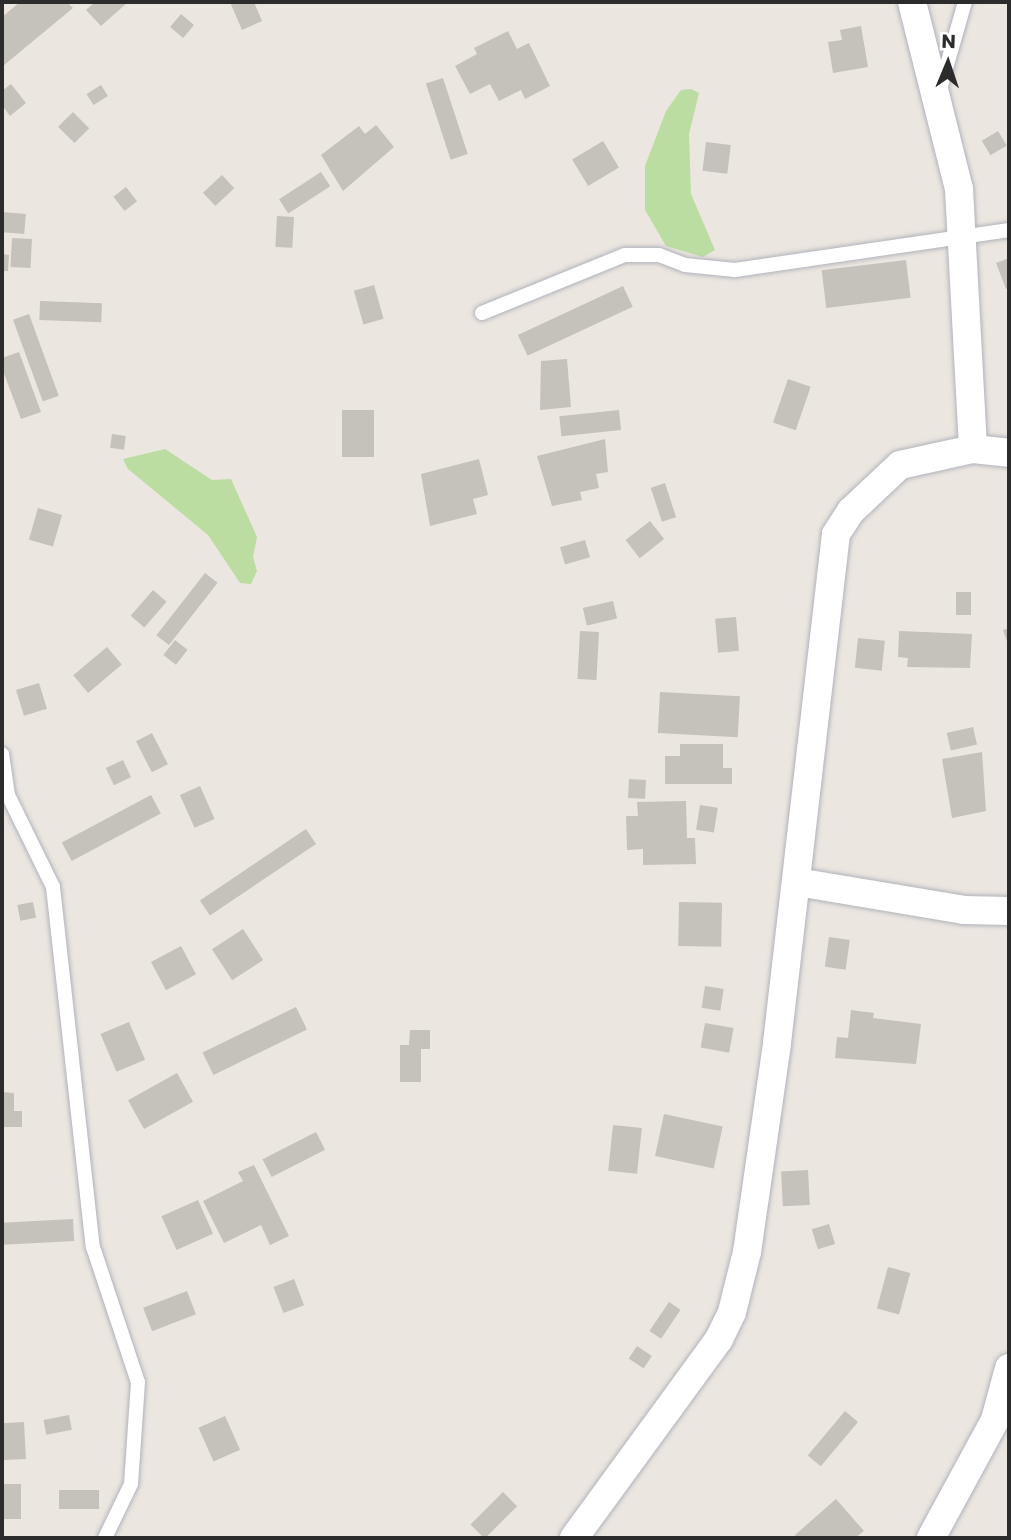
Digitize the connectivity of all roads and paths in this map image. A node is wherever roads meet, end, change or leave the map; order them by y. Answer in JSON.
{"nodes":[{"id":1,"x":912,"y":2,"type":"edge"},
{"id":2,"x":965,"y":2,"type":"edge"},
{"id":3,"x":937,"y":98,"type":"junction"},
{"id":4,"x":1009,"y":230,"type":"edge"},
{"id":5,"x":962,"y":237,"type":"junction"},
{"id":6,"x":482,"y":313,"type":"dead end"},
{"id":7,"x":973,"y":449,"type":"junction"},
{"id":8,"x":1009,"y":453,"type":"edge"},
{"id":9,"x":2,"y":754,"type":"edge"},
{"id":10,"x":797,"y":883,"type":"junction"},
{"id":11,"x":1009,"y":911,"type":"edge"},
{"id":12,"x":1009,"y":1368,"type":"edge"},
{"id":13,"x":105,"y":1538,"type":"edge"},
{"id":14,"x":574,"y":1538,"type":"edge"},
{"id":15,"x":931,"y":1538,"type":"edge"}],
"edges":[{"from":1,"to":3,"type":"street"},
{"from":2,"to":3,"type":"lane"},
{"from":3,"to":5,"type":"street"},
{"from":4,"to":5,"type":"lane"},
{"from":5,"to":6,"type":"lane"},
{"from":5,"to":7,"type":"street"},
{"from":7,"to":8,"type":"street"},
{"from":7,"to":10,"type":"street"},
{"from":9,"to":13,"type":"lane"},
{"from":10,"to":11,"type":"street"},
{"from":10,"to":14,"type":"street"},
{"from":12,"to":15,"type":"street"}]}
